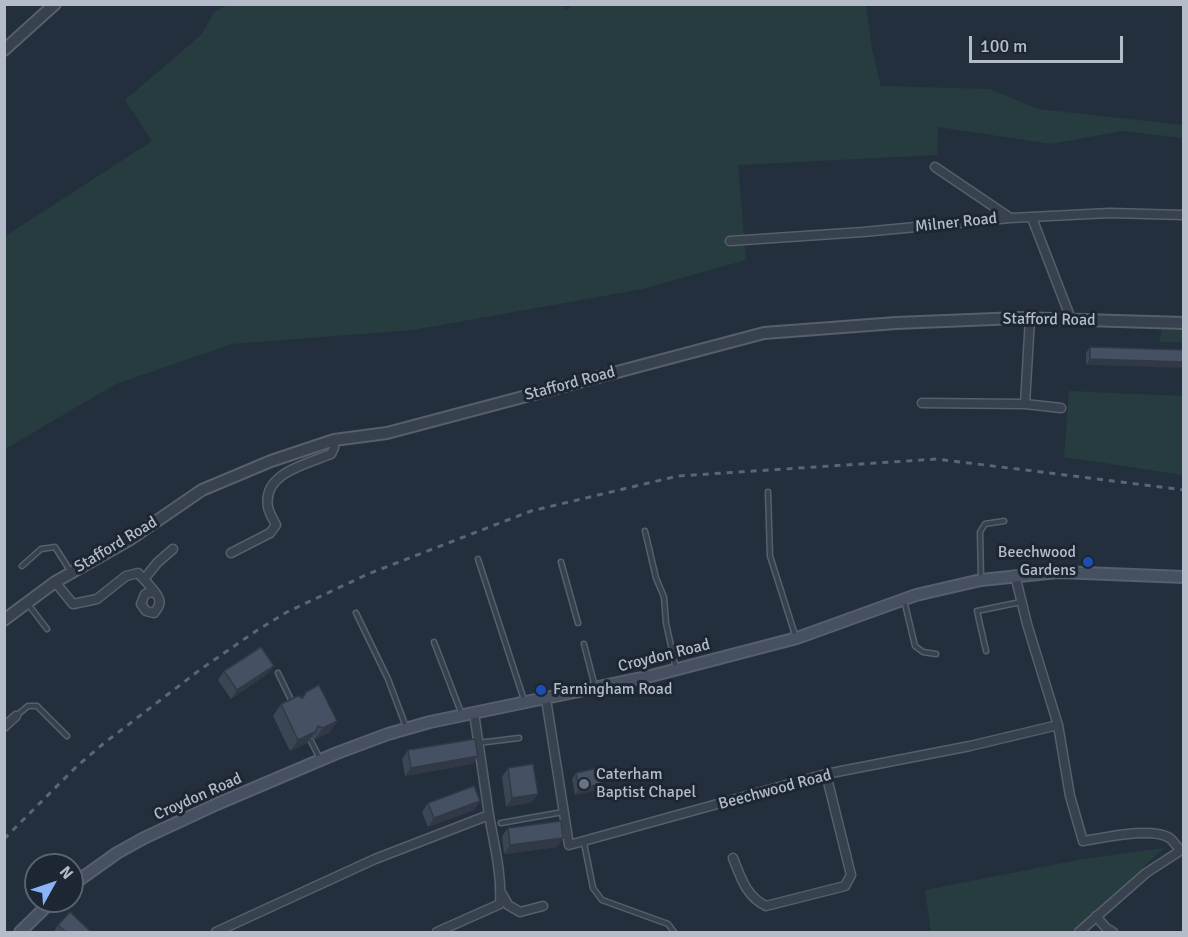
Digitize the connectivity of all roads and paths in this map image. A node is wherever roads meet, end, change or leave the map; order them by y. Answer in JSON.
{"nodes":[{"id":1,"x":55,"y":4,"type":"edge"},
{"id":2,"x":4,"y":50,"type":"edge"},
{"id":3,"x":935,"y":167,"type":"dead end"},
{"id":4,"x":1184,"y":214,"type":"edge"},
{"id":5,"x":1010,"y":218,"type":"junction"},
{"id":6,"x":1032,"y":218,"type":"junction"},
{"id":7,"x":730,"y":241,"type":"dead end"},
{"id":8,"x":1030,"y":318,"type":"junction"},
{"id":9,"x":1071,"y":319,"type":"junction"},
{"id":10,"x":1184,"y":323,"type":"edge"},
{"id":11,"x":922,"y":403,"type":"dead end"},
{"id":12,"x":1025,"y":404,"type":"junction"},
{"id":13,"x":1061,"y":408,"type":"dead end"},
{"id":14,"x":334,"y":440,"type":"junction"},
{"id":15,"x":768,"y":492,"type":"dead end"},
{"id":16,"x":1004,"y":521,"type":"dead end"},
{"id":17,"x":645,"y":531,"type":"dead end"},
{"id":18,"x":173,"y":549,"type":"dead end"},
{"id":19,"x":231,"y":553,"type":"dead end"},
{"id":20,"x":478,"y":559,"type":"dead end"},
{"id":21,"x":561,"y":562,"type":"dead end"},
{"id":22,"x":22,"y":566,"type":"dead end"},
{"id":23,"x":71,"y":573,"type":"junction"},
{"id":24,"x":1015,"y":575,"type":"junction"},
{"id":25,"x":1184,"y":577,"type":"edge"},
{"id":26,"x":145,"y":578,"type":"junction"},
{"id":27,"x":981,"y":580,"type":"junction"},
{"id":28,"x":55,"y":582,"type":"junction"},
{"id":29,"x":153,"y":592,"type":"dead end"},
{"id":30,"x":904,"y":600,"type":"junction"},
{"id":31,"x":1022,"y":602,"type":"junction"},
{"id":32,"x":27,"y":603,"type":"junction"},
{"id":33,"x":356,"y":613,"type":"dead end"},
{"id":34,"x":4,"y":620,"type":"edge"},
{"id":35,"x":578,"y":623,"type":"dead end"},
{"id":36,"x":47,"y":629,"type":"dead end"},
{"id":37,"x":797,"y":639,"type":"junction"},
{"id":38,"x":434,"y":642,"type":"dead end"},
{"id":39,"x":584,"y":644,"type":"dead end"},
{"id":40,"x":986,"y":651,"type":"dead end"},
{"id":41,"x":936,"y":654,"type":"dead end"},
{"id":42,"x":676,"y":669,"type":"junction"},
{"id":43,"x":278,"y":673,"type":"dead end"},
{"id":44,"x":595,"y":688,"type":"junction"},
{"id":45,"x":546,"y":699,"type":"junction"},
{"id":46,"x":525,"y":703,"type":"junction"},
{"id":47,"x":294,"y":705,"type":"edge"},
{"id":48,"x":474,"y":713,"type":"junction"},
{"id":49,"x":462,"y":715,"type":"junction"},
{"id":50,"x":16,"y":716,"type":"joint"},
{"id":51,"x":1058,"y":725,"type":"junction"},
{"id":52,"x":4,"y":727,"type":"edge"},
{"id":53,"x":406,"y":728,"type":"junction"},
{"id":54,"x":67,"y":736,"type":"dead end"},
{"id":55,"x":519,"y":738,"type":"dead end"},
{"id":56,"x":467,"y":740,"type":"edge"},
{"id":57,"x":312,"y":741,"type":"edge"},
{"id":58,"x":478,"y":741,"type":"junction"},
{"id":59,"x":321,"y":760,"type":"junction"},
{"id":60,"x":826,"y":774,"type":"junction"},
{"id":61,"x":564,"y":812,"type":"junction"},
{"id":62,"x":489,"y":815,"type":"junction"},
{"id":63,"x":501,"y":823,"type":"dead end"},
{"id":64,"x":583,"y":842,"type":"junction"},
{"id":65,"x":1182,"y":850,"type":"edge"},
{"id":66,"x":733,"y":858,"type":"dead end"},
{"id":67,"x":84,"y":876,"type":"edge"},
{"id":68,"x":501,"y":890,"type":"junction"},
{"id":69,"x":543,"y":906,"type":"dead end"},
{"id":70,"x":40,"y":913,"type":"edge"},
{"id":71,"x":1096,"y":916,"type":"junction"},
{"id":72,"x":20,"y":933,"type":"edge"},
{"id":73,"x":216,"y":933,"type":"edge"},
{"id":74,"x":437,"y":933,"type":"edge"},
{"id":75,"x":674,"y":933,"type":"edge"},
{"id":76,"x":1079,"y":933,"type":"edge"},
{"id":77,"x":1113,"y":933,"type":"edge"}],
"edges":[{"from":1,"to":2,"type":"street"},
{"from":3,"to":5,"type":"street"},
{"from":4,"to":6,"type":"street","name":"Milner Road"},
{"from":5,"to":6,"type":"street","name":"Milner Road"},
{"from":5,"to":7,"type":"street","name":"Milner Road"},
{"from":6,"to":9,"type":"street"},
{"from":8,"to":9,"type":"street","name":"Stafford Road"},
{"from":8,"to":12,"type":"street"},
{"from":8,"to":14,"type":"street","name":"Stafford Road"},
{"from":9,"to":10,"type":"street","name":"Stafford Road"},
{"from":11,"to":12,"type":"street"},
{"from":12,"to":13,"type":"street"},
{"from":14,"to":19,"type":"street"},
{"from":14,"to":23,"type":"street","name":"Stafford Road"},
{"from":15,"to":37,"type":"lane"},
{"from":16,"to":27,"type":"lane"},
{"from":17,"to":42,"type":"lane"},
{"from":18,"to":26,"type":"street"},
{"from":20,"to":46,"type":"lane"},
{"from":21,"to":35,"type":"lane"},
{"from":22,"to":23,"type":"lane"},
{"from":23,"to":28,"type":"street","name":"Stafford Road"},
{"from":24,"to":25,"type":"main road","name":"Croydon Road"},
{"from":24,"to":27,"type":"main road","name":"Croydon Road"},
{"from":24,"to":31,"type":"street"},
{"from":26,"to":28,"type":"street"},
{"from":26,"to":29,"type":"street"},
{"from":27,"to":30,"type":"main road","name":"Croydon Road"},
{"from":28,"to":32,"type":"street","name":"Stafford Road"},
{"from":30,"to":37,"type":"main road","name":"Croydon Road"},
{"from":30,"to":41,"type":"lane"},
{"from":31,"to":40,"type":"lane"},
{"from":31,"to":51,"type":"street"},
{"from":32,"to":34,"type":"street","name":"Stafford Road"},
{"from":32,"to":36,"type":"lane"},
{"from":33,"to":53,"type":"lane"},
{"from":37,"to":42,"type":"main road","name":"Croydon Road"},
{"from":38,"to":49,"type":"lane"},
{"from":39,"to":44,"type":"lane"},
{"from":42,"to":44,"type":"main road","name":"Croydon Road"},
{"from":43,"to":47,"type":"lane"},
{"from":44,"to":45,"type":"main road","name":"Croydon Road"},
{"from":45,"to":46,"type":"main road","name":"Croydon Road"},
{"from":45,"to":61,"type":"street"},
{"from":46,"to":48,"type":"main road","name":"Croydon Road"},
{"from":48,"to":49,"type":"main road","name":"Croydon Road"},
{"from":48,"to":58,"type":"street"},
{"from":49,"to":53,"type":"main road","name":"Croydon Road"},
{"from":50,"to":52,"type":"street"},
{"from":50,"to":54,"type":"lane"},
{"from":51,"to":60,"type":"street","name":"Beechwood Road"},
{"from":51,"to":65,"type":"street"},
{"from":53,"to":59,"type":"main road","name":"Croydon Road"},
{"from":55,"to":58,"type":"lane"},
{"from":56,"to":58,"type":"lane"},
{"from":57,"to":59,"type":"lane"},
{"from":58,"to":62,"type":"street"},
{"from":59,"to":67,"type":"main road","name":"Croydon Road"},
{"from":60,"to":64,"type":"street","name":"Beechwood Road"},
{"from":60,"to":66,"type":"street"},
{"from":61,"to":63,"type":"lane"},
{"from":61,"to":64,"type":"street"},
{"from":62,"to":68,"type":"street"},
{"from":62,"to":73,"type":"street"},
{"from":64,"to":75,"type":"lane"},
{"from":65,"to":71,"type":"street"},
{"from":68,"to":69,"type":"street"},
{"from":68,"to":74,"type":"street"},
{"from":70,"to":72,"type":"main road"},
{"from":71,"to":76,"type":"street"},
{"from":71,"to":77,"type":"street"}]}
